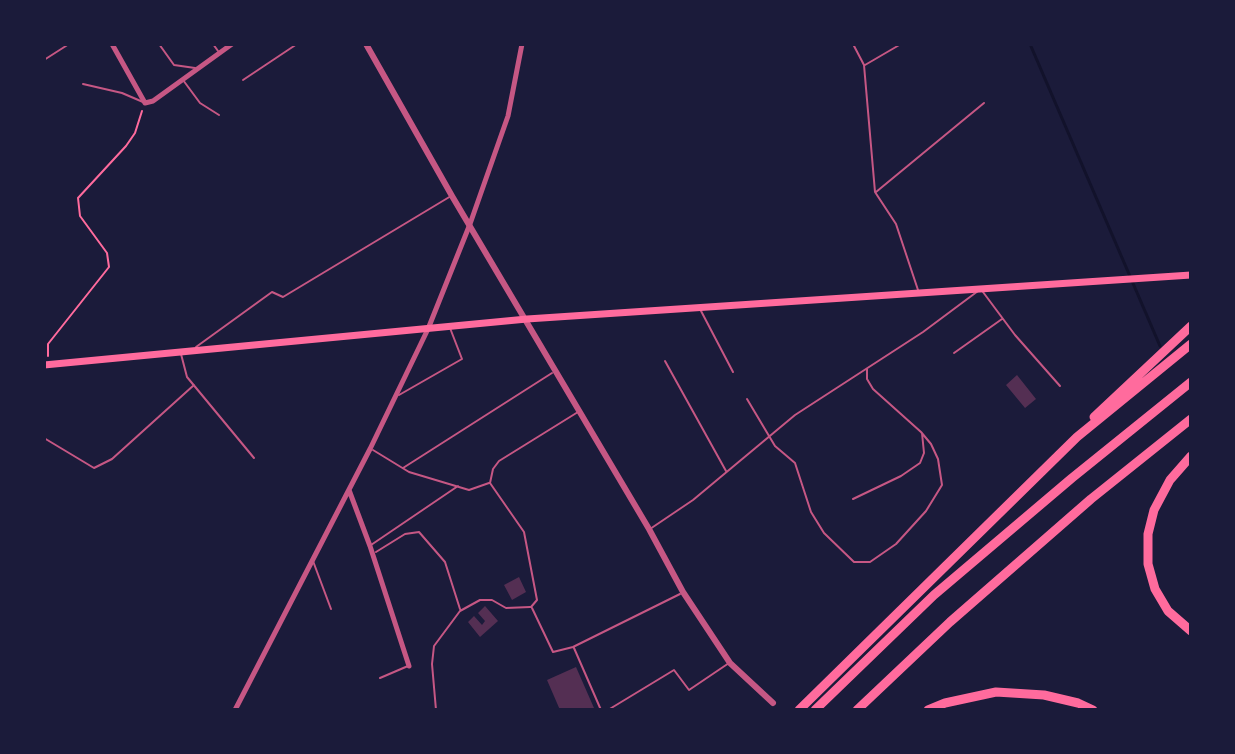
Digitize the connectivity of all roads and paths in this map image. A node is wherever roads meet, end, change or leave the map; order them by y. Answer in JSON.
{"nodes":[{"id":1,"x":69,"y":44,"type":"edge"},
{"id":2,"x":112,"y":44,"type":"edge"},
{"id":3,"x":159,"y":44,"type":"edge"},
{"id":4,"x":213,"y":44,"type":"edge"},
{"id":5,"x":232,"y":44,"type":"edge"},
{"id":6,"x":297,"y":44,"type":"edge"},
{"id":7,"x":366,"y":44,"type":"edge"},
{"id":8,"x":522,"y":44,"type":"edge"},
{"id":9,"x":853,"y":44,"type":"edge"},
{"id":10,"x":901,"y":44,"type":"edge"},
{"id":11,"x":219,"y":52,"type":"junction"},
{"id":12,"x":44,"y":60,"type":"edge"},
{"id":13,"x":864,"y":65,"type":"junction"},
{"id":14,"x":197,"y":69,"type":"junction"},
{"id":15,"x":183,"y":79,"type":"junction"},
{"id":16,"x":243,"y":80,"type":"dead end"},
{"id":17,"x":83,"y":84,"type":"dead end"},
{"id":18,"x":145,"y":103,"type":"junction"},
{"id":19,"x":984,"y":103,"type":"dead end"},
{"id":20,"x":219,"y":115,"type":"dead end"},
{"id":21,"x":875,"y":192,"type":"junction"},
{"id":22,"x":452,"y":196,"type":"junction"},
{"id":23,"x":470,"y":224,"type":"junction"},
{"id":24,"x":1191,"y":275,"type":"edge"},
{"id":25,"x":981,"y":289,"type":"junction"},
{"id":26,"x":919,"y":294,"type":"junction"},
{"id":27,"x":699,"y":308,"type":"junction"},
{"id":28,"x":527,"y":319,"type":"junction"},
{"id":29,"x":1003,"y":319,"type":"junction"},
{"id":30,"x":1191,"y":326,"type":"edge"},
{"id":31,"x":449,"y":327,"type":"junction"},
{"id":32,"x":428,"y":329,"type":"junction"},
{"id":33,"x":1191,"y":344,"type":"edge"},
{"id":34,"x":185,"y":352,"type":"junction"},
{"id":35,"x":954,"y":353,"type":"dead end"},
{"id":36,"x":665,"y":361,"type":"dead end"},
{"id":37,"x":46,"y":365,"type":"edge"},
{"id":38,"x":867,"y":368,"type":"junction"},
{"id":39,"x":557,"y":370,"type":"junction"},
{"id":40,"x":733,"y":372,"type":"dead end"},
{"id":41,"x":1191,"y":382,"type":"edge"},
{"id":42,"x":194,"y":385,"type":"junction"},
{"id":43,"x":1060,"y":386,"type":"dead end"},
{"id":44,"x":394,"y":398,"type":"junction"},
{"id":45,"x":747,"y":399,"type":"dead end"},
{"id":46,"x":580,"y":411,"type":"junction"},
{"id":47,"x":1191,"y":419,"type":"edge"},
{"id":48,"x":921,"y":432,"type":"junction"},
{"id":49,"x":768,"y":436,"type":"junction"},
{"id":50,"x":1077,"y":437,"type":"junction"},
{"id":51,"x":44,"y":438,"type":"edge"},
{"id":52,"x":370,"y":449,"type":"junction"},
{"id":53,"x":1191,"y":456,"type":"edge"},
{"id":54,"x":254,"y":458,"type":"dead end"},
{"id":55,"x":403,"y":468,"type":"junction"},
{"id":56,"x":726,"y":471,"type":"junction"},
{"id":57,"x":490,"y":483,"type":"junction"},
{"id":58,"x":458,"y":486,"type":"junction"},
{"id":59,"x":349,"y":490,"type":"junction"},
{"id":60,"x":853,"y":499,"type":"dead end"},
{"id":61,"x":649,"y":529,"type":"junction"},
{"id":62,"x":370,"y":546,"type":"junction"},
{"id":63,"x":373,"y":554,"type":"junction"},
{"id":64,"x":313,"y":559,"type":"junction"},
{"id":65,"x":683,"y":592,"type":"junction"},
{"id":66,"x":531,"y":607,"type":"junction"},
{"id":67,"x":331,"y":609,"type":"dead end"},
{"id":68,"x":460,"y":611,"type":"junction"},
{"id":69,"x":1191,"y":631,"type":"edge"},
{"id":70,"x":573,"y":647,"type":"junction"},
{"id":71,"x":730,"y":663,"type":"junction"},
{"id":72,"x":409,"y":666,"type":"joint"},
{"id":73,"x":380,"y":678,"type":"dead end"},
{"id":74,"x":773,"y":703,"type":"joint"},
{"id":75,"x":235,"y":710,"type":"edge"},
{"id":76,"x":436,"y":710,"type":"edge"},
{"id":77,"x":601,"y":710,"type":"edge"},
{"id":78,"x":608,"y":710,"type":"edge"},
{"id":79,"x":766,"y":710,"type":"edge"},
{"id":80,"x":799,"y":710,"type":"edge"},
{"id":81,"x":815,"y":710,"type":"edge"},
{"id":82,"x":857,"y":710,"type":"edge"},
{"id":83,"x":928,"y":710,"type":"edge"},
{"id":84,"x":1093,"y":710,"type":"edge"}],
"edges":[{"from":1,"to":12,"type":"lane"},
{"from":2,"to":18,"type":"street"},
{"from":3,"to":14,"type":"lane"},
{"from":4,"to":11,"type":"lane"},
{"from":5,"to":11,"type":"street"},
{"from":6,"to":16,"type":"lane"},
{"from":7,"to":22,"type":"street"},
{"from":8,"to":23,"type":"street"},
{"from":9,"to":13,"type":"lane"},
{"from":10,"to":13,"type":"lane"},
{"from":11,"to":14,"type":"street"},
{"from":13,"to":21,"type":"lane"},
{"from":14,"to":15,"type":"street"},
{"from":15,"to":18,"type":"street"},
{"from":15,"to":20,"type":"lane"},
{"from":17,"to":18,"type":"lane"},
{"from":18,"to":37,"type":"path"},
{"from":19,"to":21,"type":"lane"},
{"from":21,"to":26,"type":"lane"},
{"from":22,"to":23,"type":"street"},
{"from":22,"to":34,"type":"lane"},
{"from":23,"to":28,"type":"street"},
{"from":23,"to":32,"type":"street"},
{"from":24,"to":25,"type":"main road"},
{"from":25,"to":26,"type":"main road"},
{"from":25,"to":29,"type":"lane"},
{"from":25,"to":38,"type":"lane"},
{"from":26,"to":27,"type":"main road"},
{"from":27,"to":28,"type":"main road"},
{"from":27,"to":40,"type":"lane"},
{"from":28,"to":31,"type":"main road"},
{"from":28,"to":39,"type":"street"},
{"from":29,"to":35,"type":"lane"},
{"from":29,"to":43,"type":"lane"},
{"from":30,"to":50,"type":"highway"},
{"from":31,"to":32,"type":"main road"},
{"from":31,"to":44,"type":"lane"},
{"from":32,"to":34,"type":"main road"},
{"from":32,"to":44,"type":"street"},
{"from":33,"to":50,"type":"highway"},
{"from":34,"to":37,"type":"main road"},
{"from":34,"to":42,"type":"lane"},
{"from":36,"to":56,"type":"lane"},
{"from":38,"to":48,"type":"lane"},
{"from":38,"to":49,"type":"lane"},
{"from":39,"to":46,"type":"street"},
{"from":39,"to":55,"type":"lane"},
{"from":41,"to":81,"type":"highway"},
{"from":42,"to":51,"type":"lane"},
{"from":42,"to":54,"type":"lane"},
{"from":44,"to":52,"type":"street"},
{"from":45,"to":49,"type":"lane"},
{"from":46,"to":57,"type":"lane"},
{"from":46,"to":61,"type":"street"},
{"from":47,"to":82,"type":"highway"},
{"from":48,"to":49,"type":"lane"},
{"from":48,"to":60,"type":"lane"},
{"from":49,"to":56,"type":"lane"},
{"from":50,"to":80,"type":"highway"},
{"from":52,"to":55,"type":"lane"},
{"from":52,"to":59,"type":"street"},
{"from":53,"to":69,"type":"highway"},
{"from":55,"to":58,"type":"lane"},
{"from":56,"to":61,"type":"lane"},
{"from":57,"to":58,"type":"lane"},
{"from":57,"to":66,"type":"lane"},
{"from":58,"to":62,"type":"lane"},
{"from":59,"to":62,"type":"street"},
{"from":59,"to":64,"type":"street"},
{"from":61,"to":65,"type":"street"},
{"from":62,"to":63,"type":"street"},
{"from":63,"to":68,"type":"lane"},
{"from":63,"to":72,"type":"street"},
{"from":64,"to":67,"type":"lane"},
{"from":64,"to":75,"type":"street"},
{"from":65,"to":70,"type":"lane"},
{"from":65,"to":71,"type":"street"},
{"from":66,"to":68,"type":"lane"},
{"from":66,"to":70,"type":"lane"},
{"from":68,"to":76,"type":"lane"},
{"from":70,"to":77,"type":"lane"},
{"from":71,"to":74,"type":"street"},
{"from":71,"to":78,"type":"lane"},
{"from":72,"to":73,"type":"lane"},
{"from":74,"to":79,"type":"lane"},
{"from":83,"to":84,"type":"highway"}]}
